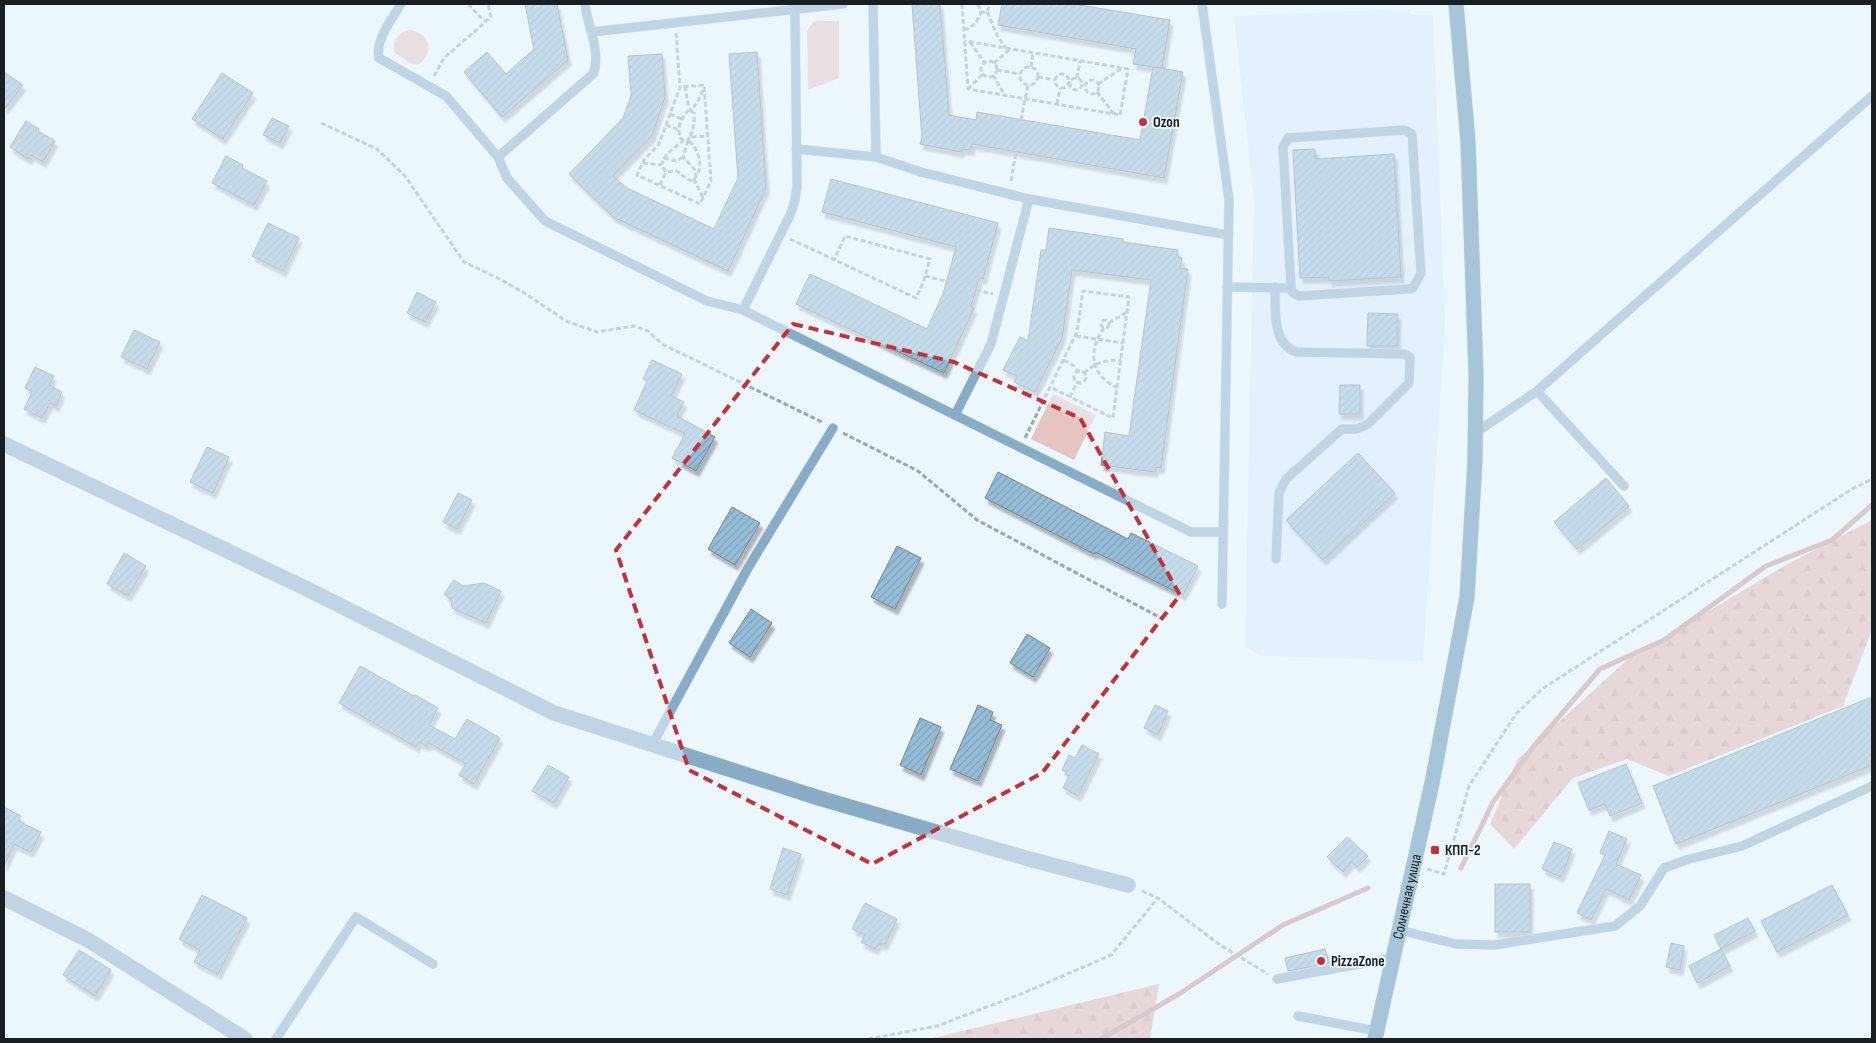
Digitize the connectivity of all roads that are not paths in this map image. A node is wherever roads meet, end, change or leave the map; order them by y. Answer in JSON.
{"nodes":[{"id":1,"x":401,"y":4,"type":"edge"},
{"id":2,"x":585,"y":4,"type":"edge"},
{"id":3,"x":843,"y":4,"type":"edge"},
{"id":4,"x":873,"y":4,"type":"edge"},
{"id":5,"x":1202,"y":4,"type":"edge"},
{"id":6,"x":1456,"y":4,"type":"edge"},
{"id":7,"x":796,"y":9,"type":"junction"},
{"id":8,"x":592,"y":32,"type":"junction"},
{"id":9,"x":1872,"y":96,"type":"edge"},
{"id":10,"x":796,"y":149,"type":"junction"},
{"id":11,"x":498,"y":157,"type":"junction"},
{"id":12,"x":876,"y":157,"type":"junction"},
{"id":13,"x":1029,"y":200,"type":"junction"},
{"id":14,"x":1228,"y":235,"type":"junction"},
{"id":15,"x":1227,"y":287,"type":"junction"},
{"id":16,"x":1275,"y":287,"type":"junction"},
{"id":17,"x":1291,"y":288,"type":"junction"},
{"id":18,"x":742,"y":310,"type":"junction"},
{"id":19,"x":1537,"y":391,"type":"junction"},
{"id":20,"x":955,"y":415,"type":"junction"},
{"id":21,"x":833,"y":428,"type":"road end"},
{"id":22,"x":1475,"y":433,"type":"junction"},
{"id":23,"x":4,"y":444,"type":"edge"},
{"id":24,"x":1624,"y":486,"type":"dead end"},
{"id":25,"x":1223,"y":532,"type":"junction"},
{"id":26,"x":1276,"y":559,"type":"dead end"},
{"id":27,"x":1222,"y":604,"type":"dead end"},
{"id":28,"x":652,"y":745,"type":"junction"},
{"id":29,"x":1872,"y":786,"type":"edge"},
{"id":30,"x":1128,"y":885,"type":"road end"},
{"id":31,"x":4,"y":898,"type":"edge"},
{"id":32,"x":1399,"y":930,"type":"junction"},
{"id":33,"x":1393,"y":958,"type":"junction"},
{"id":34,"x":433,"y":964,"type":"dead end"},
{"id":35,"x":1277,"y":979,"type":"dead end"},
{"id":36,"x":1298,"y":1016,"type":"dead end"},
{"id":37,"x":1376,"y":1035,"type":"edge"},
{"id":38,"x":245,"y":1039,"type":"edge"},
{"id":39,"x":276,"y":1039,"type":"edge"}],
"edges":[{"from":1,"to":11,"type":"lane"},
{"from":2,"to":8,"type":"lane"},
{"from":3,"to":7,"type":"lane"},
{"from":4,"to":12,"type":"lane"},
{"from":5,"to":14,"type":"lane"},
{"from":6,"to":22,"type":"street","name":"Солнечная улица"},
{"from":7,"to":8,"type":"lane"},
{"from":7,"to":10,"type":"lane"},
{"from":8,"to":11,"type":"lane"},
{"from":9,"to":19,"type":"lane"},
{"from":10,"to":12,"type":"lane"},
{"from":10,"to":18,"type":"lane"},
{"from":11,"to":18,"type":"lane"},
{"from":12,"to":13,"type":"lane"},
{"from":13,"to":14,"type":"lane"},
{"from":13,"to":20,"type":"lane"},
{"from":14,"to":15,"type":"lane"},
{"from":15,"to":16,"type":"lane"},
{"from":15,"to":25,"type":"lane"},
{"from":16,"to":17,"type":"lane"},
{"from":16,"to":26,"type":"lane"},
{"from":17,"to":17,"type":"lane"},
{"from":18,"to":20,"type":"lane"},
{"from":19,"to":22,"type":"lane"},
{"from":19,"to":24,"type":"lane"},
{"from":20,"to":25,"type":"lane"},
{"from":21,"to":28,"type":"lane"},
{"from":22,"to":32,"type":"street","name":"Солнечная улица"},
{"from":23,"to":28,"type":"street"},
{"from":25,"to":27,"type":"lane"},
{"from":28,"to":30,"type":"street"},
{"from":29,"to":32,"type":"lane"},
{"from":31,"to":38,"type":"street"},
{"from":32,"to":33,"type":"street","name":"Солнечная улица"},
{"from":33,"to":35,"type":"lane"},
{"from":33,"to":37,"type":"street","name":"Солнечная улица"},
{"from":34,"to":39,"type":"lane"},
{"from":36,"to":37,"type":"lane"}]}
